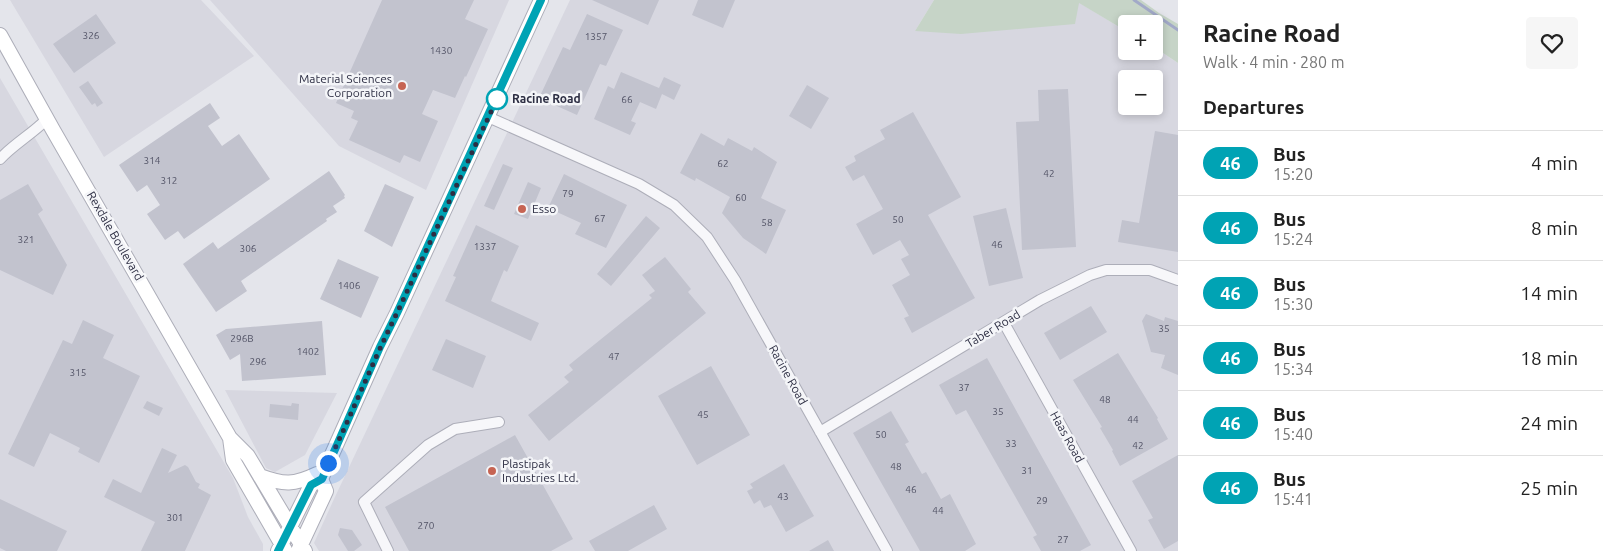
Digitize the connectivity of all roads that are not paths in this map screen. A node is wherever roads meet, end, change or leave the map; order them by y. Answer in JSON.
{"nodes":[{"id":1,"x":541,"y":0,"type":"edge"},
{"id":2,"x":0,"y":34,"type":"edge"},
{"id":3,"x":488,"y":117,"type":"junction"},
{"id":4,"x":47,"y":119,"type":"junction"},
{"id":5,"x":0,"y":159,"type":"edge"},
{"id":6,"x":1178,"y":280,"type":"edge"},
{"id":7,"x":1004,"y":323,"type":"junction"},
{"id":8,"x":499,"y":422,"type":"dead end"},
{"id":9,"x":820,"y":432,"type":"junction"},
{"id":10,"x":230,"y":438,"type":"junction"},
{"id":11,"x":323,"y":475,"type":"junction"},
{"id":12,"x":260,"y":476,"type":"junction"},
{"id":13,"x":290,"y":526,"type":"junction"},
{"id":14,"x":281,"y":549,"type":"edge"},
{"id":15,"x":301,"y":549,"type":"edge"},
{"id":16,"x":388,"y":551,"type":"edge"},
{"id":17,"x":887,"y":551,"type":"edge"},
{"id":18,"x":1131,"y":551,"type":"edge"}],
"edges":[{"from":1,"to":3,"type":"main road"},
{"from":2,"to":4,"type":"main road","name":"Rexdale Boulevard"},
{"from":3,"to":9,"type":"street","name":"Racine Road"},
{"from":3,"to":11,"type":"main road"},
{"from":4,"to":5,"type":"street"},
{"from":4,"to":10,"type":"main road","name":"Rexdale Boulevard"},
{"from":6,"to":7,"type":"street","name":"Taber Road"},
{"from":7,"to":9,"type":"street","name":"Taber Road"},
{"from":7,"to":18,"type":"street","name":"Haas Road"},
{"from":8,"to":16,"type":"street"},
{"from":9,"to":17,"type":"street","name":"Racine Road"},
{"from":10,"to":12,"type":"main road","name":"Rexdale Boulevard"},
{"from":10,"to":14,"type":"main road","name":"Rexdale Boulevard"},
{"from":11,"to":12,"type":"main road"},
{"from":11,"to":13,"type":"main road"},
{"from":11,"to":15,"type":"main road"},
{"from":12,"to":13,"type":"main road","name":"Rexdale Boulevard"},
{"from":13,"to":14,"type":"main road"},
{"from":13,"to":15,"type":"main road","name":"Rexdale Boulevard"}]}
